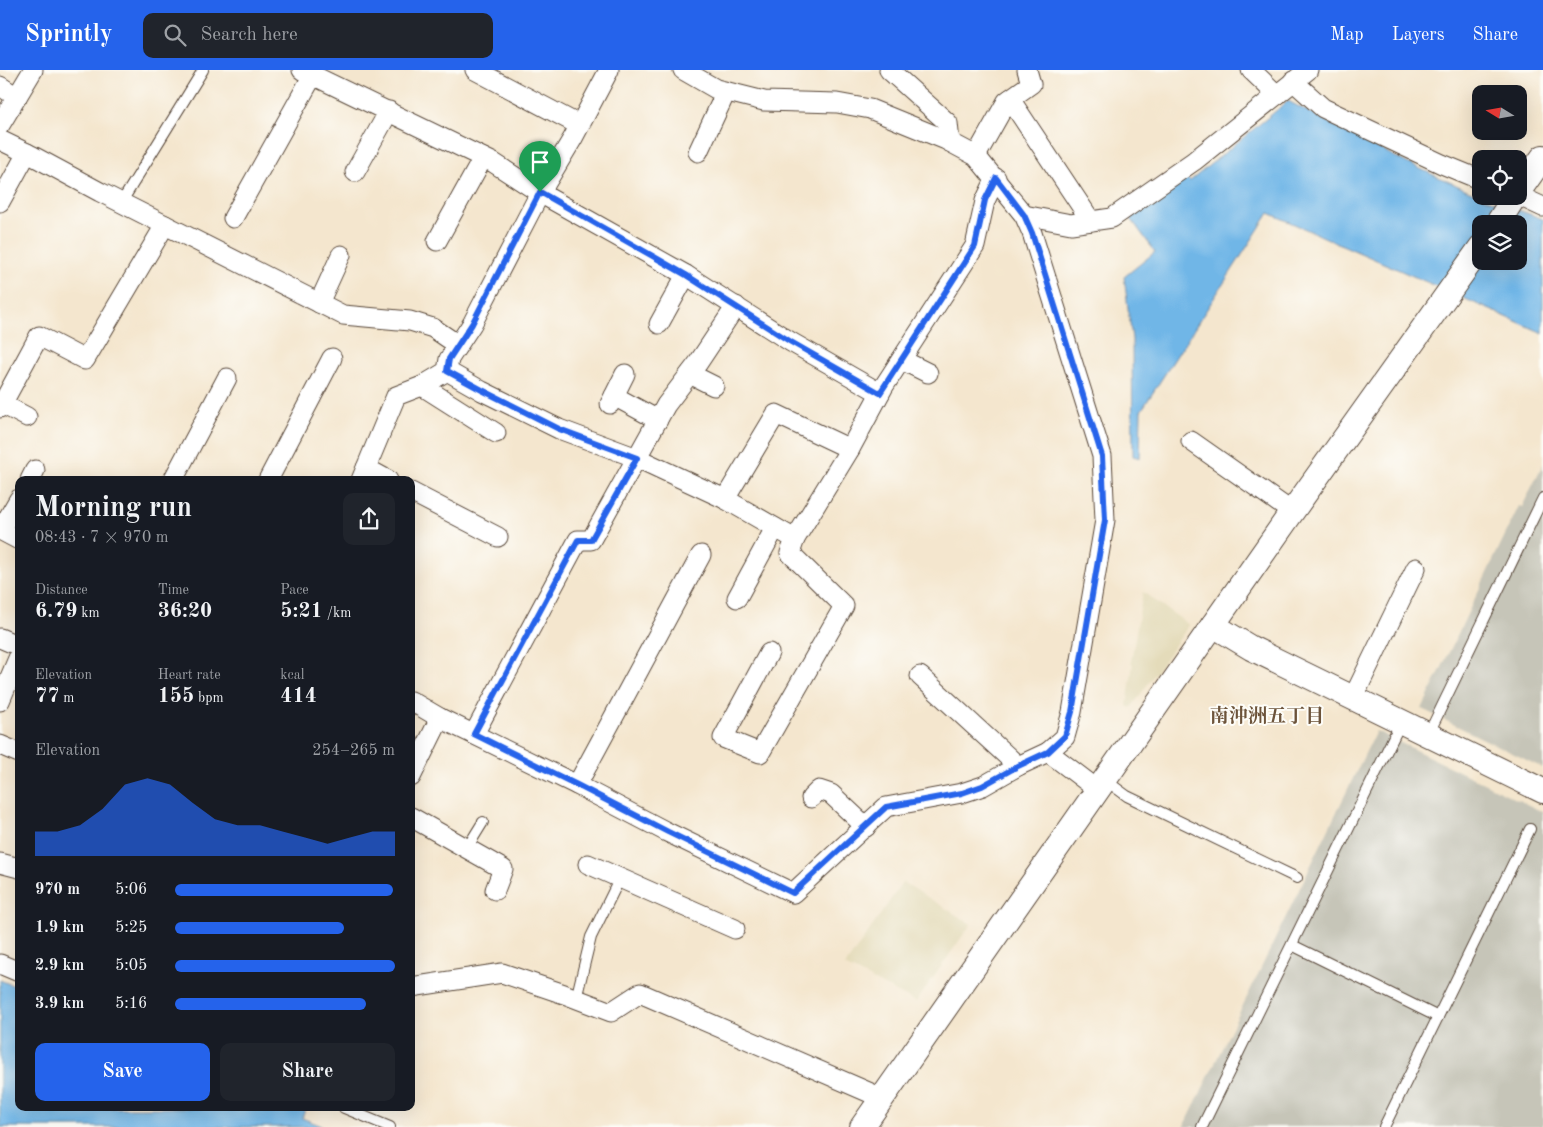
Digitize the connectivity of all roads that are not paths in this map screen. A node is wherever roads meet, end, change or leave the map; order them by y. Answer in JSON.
{"nodes":[{"id":1,"x":33,"y":70,"type":"edge"},
{"id":2,"x":202,"y":70,"type":"edge"},
{"id":3,"x":476,"y":70,"type":"edge"},
{"id":4,"x":609,"y":70,"type":"edge"},
{"id":5,"x":683,"y":70,"type":"edge"},
{"id":6,"x":889,"y":70,"type":"edge"},
{"id":7,"x":1027,"y":70,"type":"edge"},
{"id":8,"x":1251,"y":70,"type":"edge"},
{"id":9,"x":307,"y":72,"type":"edge"},
{"id":10,"x":1301,"y":76,"type":"edge"},
{"id":11,"x":0,"y":86,"type":"edge"},
{"id":12,"x":726,"y":92,"type":"junction"},
{"id":13,"x":1277,"y":95,"type":"junction"},
{"id":14,"x":17,"y":97,"type":"junction"},
{"id":15,"x":1010,"y":99,"type":"junction"},
{"id":16,"x":389,"y":111,"type":"junction"},
{"id":17,"x":0,"y":125,"type":"edge"},
{"id":18,"x":579,"y":125,"type":"junction"},
{"id":19,"x":0,"y":140,"type":"edge"},
{"id":20,"x":950,"y":142,"type":"junction"},
{"id":21,"x":698,"y":152,"type":"dead end"},
{"id":22,"x":27,"y":153,"type":"junction"},
{"id":23,"x":976,"y":156,"type":"junction"},
{"id":24,"x":1543,"y":157,"type":"edge"},
{"id":25,"x":483,"y":158,"type":"junction"},
{"id":26,"x":355,"y":172,"type":"dead end"},
{"id":27,"x":1472,"y":176,"type":"edge"},
{"id":28,"x":996,"y":178,"type":"junction"},
{"id":29,"x":1527,"y":180,"type":"edge"},
{"id":30,"x":540,"y":192,"type":"junction"},
{"id":31,"x":1527,"y":199,"type":"edge"},
{"id":32,"x":0,"y":202,"type":"edge"},
{"id":33,"x":121,"y":203,"type":"junction"},
{"id":34,"x":1541,"y":203,"type":"edge"},
{"id":35,"x":1024,"y":215,"type":"junction"},
{"id":36,"x":233,"y":218,"type":"dead end"},
{"id":37,"x":1091,"y":221,"type":"junction"},
{"id":38,"x":165,"y":225,"type":"junction"},
{"id":39,"x":437,"y":241,"type":"dead end"},
{"id":40,"x":341,"y":255,"type":"dead end"},
{"id":41,"x":1472,"y":260,"type":"edge"},
{"id":42,"x":686,"y":275,"type":"junction"},
{"id":43,"x":320,"y":303,"type":"junction"},
{"id":44,"x":736,"y":306,"type":"junction"},
{"id":45,"x":659,"y":324,"type":"dead end"},
{"id":46,"x":458,"y":345,"type":"junction"},
{"id":47,"x":332,"y":358,"type":"dead end"},
{"id":48,"x":902,"y":360,"type":"junction"},
{"id":49,"x":447,"y":371,"type":"junction"},
{"id":50,"x":928,"y":373,"type":"dead end"},
{"id":51,"x":625,"y":374,"type":"dead end"},
{"id":52,"x":690,"y":374,"type":"junction"},
{"id":53,"x":227,"y":378,"type":"dead end"},
{"id":54,"x":422,"y":386,"type":"junction"},
{"id":55,"x":714,"y":386,"type":"dead end"},
{"id":56,"x":880,"y":393,"type":"junction"},
{"id":57,"x":1,"y":406,"type":"edge"},
{"id":58,"x":27,"y":418,"type":"dead end"},
{"id":59,"x":658,"y":420,"type":"junction"},
{"id":60,"x":496,"y":433,"type":"dead end"},
{"id":61,"x":1191,"y":441,"type":"dead end"},
{"id":62,"x":850,"y":449,"type":"junction"},
{"id":63,"x":637,"y":458,"type":"junction"},
{"id":64,"x":364,"y":474,"type":"edge"},
{"id":65,"x":174,"y":476,"type":"edge"},
{"id":66,"x":270,"y":476,"type":"edge"},
{"id":67,"x":415,"y":494,"type":"edge"},
{"id":68,"x":1543,"y":498,"type":"edge"},
{"id":69,"x":724,"y":500,"type":"junction"},
{"id":70,"x":15,"y":506,"type":"edge"},
{"id":71,"x":1292,"y":512,"type":"junction"},
{"id":72,"x":775,"y":528,"type":"junction"},
{"id":73,"x":0,"y":530,"type":"edge"},
{"id":74,"x":498,"y":537,"type":"dead end"},
{"id":75,"x":15,"y":538,"type":"edge"},
{"id":76,"x":795,"y":540,"type":"junction"},
{"id":77,"x":701,"y":555,"type":"dead end"},
{"id":78,"x":1416,"y":568,"type":"dead end"},
{"id":79,"x":737,"y":598,"type":"dead end"},
{"id":80,"x":1213,"y":625,"type":"junction"},
{"id":81,"x":0,"y":638,"type":"edge"},
{"id":82,"x":15,"y":644,"type":"edge"},
{"id":83,"x":769,"y":653,"type":"dead end"},
{"id":84,"x":15,"y":665,"type":"edge"},
{"id":85,"x":920,"y":676,"type":"dead end"},
{"id":86,"x":1353,"y":698,"type":"junction"},
{"id":87,"x":0,"y":701,"type":"edge"},
{"id":88,"x":415,"y":703,"type":"edge"},
{"id":89,"x":440,"y":718,"type":"junction"},
{"id":90,"x":1401,"y":722,"type":"junction"},
{"id":91,"x":474,"y":734,"type":"junction"},
{"id":92,"x":1428,"y":735,"type":"junction"},
{"id":93,"x":0,"y":745,"type":"edge"},
{"id":94,"x":15,"y":751,"type":"edge"},
{"id":95,"x":1048,"y":752,"type":"junction"},
{"id":96,"x":1018,"y":766,"type":"junction"},
{"id":97,"x":415,"y":769,"type":"edge"},
{"id":98,"x":1101,"y":784,"type":"junction"},
{"id":99,"x":577,"y":785,"type":"junction"},
{"id":100,"x":1543,"y":791,"type":"edge"},
{"id":101,"x":811,"y":798,"type":"dead end"},
{"id":102,"x":415,"y":819,"type":"edge"},
{"id":103,"x":483,"y":822,"type":"dead end"},
{"id":104,"x":866,"y":826,"type":"junction"},
{"id":105,"x":1530,"y":830,"type":"dead end"},
{"id":106,"x":467,"y":848,"type":"junction"},
{"id":107,"x":0,"y":863,"type":"edge"},
{"id":108,"x":588,"y":864,"type":"dead end"},
{"id":109,"x":15,"y":867,"type":"edge"},
{"id":110,"x":620,"y":878,"type":"junction"},
{"id":111,"x":1297,"y":878,"type":"dead end"},
{"id":112,"x":495,"y":890,"type":"dead end"},
{"id":113,"x":736,"y":929,"type":"dead end"},
{"id":114,"x":1292,"y":945,"type":"junction"},
{"id":115,"x":0,"y":964,"type":"edge"},
{"id":116,"x":15,"y":970,"type":"edge"},
{"id":117,"x":415,"y":986,"type":"edge"},
{"id":118,"x":576,"y":999,"type":"junction"},
{"id":119,"x":1438,"y":1017,"type":"junction"},
{"id":120,"x":882,"y":1098,"type":"junction"},
{"id":121,"x":351,"y":1111,"type":"edge"},
{"id":122,"x":390,"y":1127,"type":"edge"},
{"id":123,"x":862,"y":1127,"type":"edge"},
{"id":124,"x":1202,"y":1127,"type":"edge"},
{"id":125,"x":1384,"y":1127,"type":"edge"}],
"edges":[{"from":1,"to":14,"type":"street"},
{"from":2,"to":33,"type":"lane"},
{"from":3,"to":18,"type":"street"},
{"from":4,"to":18,"type":"street"},
{"from":5,"to":12,"type":"street"},
{"from":6,"to":20,"type":"street"},
{"from":7,"to":15,"type":"street"},
{"from":8,"to":13,"type":"street"},
{"from":9,"to":16,"type":"street"},
{"from":9,"to":36,"type":"street"},
{"from":10,"to":13,"type":"street"},
{"from":10,"to":27,"type":"street"},
{"from":11,"to":14,"type":"street"},
{"from":12,"to":20,"type":"street"},
{"from":12,"to":21,"type":"street"},
{"from":13,"to":37,"type":"street"},
{"from":14,"to":17,"type":"street"},
{"from":15,"to":23,"type":"street"},
{"from":15,"to":37,"type":"street"},
{"from":16,"to":25,"type":"street"},
{"from":16,"to":26,"type":"street"},
{"from":18,"to":30,"type":"street"},
{"from":19,"to":22,"type":"street"},
{"from":20,"to":23,"type":"street"},
{"from":22,"to":32,"type":"street"},
{"from":22,"to":33,"type":"street"},
{"from":23,"to":28,"type":"street"},
{"from":24,"to":29,"type":"street"},
{"from":25,"to":30,"type":"street"},
{"from":25,"to":39,"type":"street"},
{"from":28,"to":35,"type":"street"},
{"from":28,"to":48,"type":"street"},
{"from":30,"to":42,"type":"street"},
{"from":30,"to":46,"type":"street"},
{"from":31,"to":34,"type":"street"},
{"from":33,"to":38,"type":"street"},
{"from":35,"to":37,"type":"street"},
{"from":35,"to":95,"type":"street"},
{"from":38,"to":43,"type":"street"},
{"from":38,"to":57,"type":"street"},
{"from":40,"to":43,"type":"street"},
{"from":41,"to":71,"type":"street"},
{"from":42,"to":44,"type":"street"},
{"from":42,"to":45,"type":"street"},
{"from":43,"to":46,"type":"street"},
{"from":44,"to":52,"type":"street"},
{"from":44,"to":56,"type":"street"},
{"from":46,"to":49,"type":"street"},
{"from":47,"to":66,"type":"street"},
{"from":48,"to":50,"type":"street"},
{"from":48,"to":56,"type":"street"},
{"from":49,"to":54,"type":"street"},
{"from":49,"to":63,"type":"street"},
{"from":51,"to":59,"type":"street"},
{"from":52,"to":55,"type":"street"},
{"from":52,"to":59,"type":"street"},
{"from":53,"to":65,"type":"street"},
{"from":54,"to":60,"type":"street"},
{"from":54,"to":64,"type":"street"},
{"from":56,"to":62,"type":"street"},
{"from":57,"to":58,"type":"street"},
{"from":59,"to":63,"type":"street"},
{"from":61,"to":71,"type":"street"},
{"from":62,"to":69,"type":"street"},
{"from":62,"to":76,"type":"street"},
{"from":63,"to":69,"type":"street"},
{"from":63,"to":91,"type":"street"},
{"from":67,"to":74,"type":"street"},
{"from":68,"to":92,"type":"lane"},
{"from":69,"to":72,"type":"street"},
{"from":70,"to":73,"type":"street"},
{"from":71,"to":80,"type":"street"},
{"from":72,"to":76,"type":"street"},
{"from":72,"to":79,"type":"street"},
{"from":73,"to":75,"type":"street"},
{"from":76,"to":83,"type":"street"},
{"from":77,"to":99,"type":"street"},
{"from":78,"to":86,"type":"street"},
{"from":80,"to":86,"type":"street"},
{"from":80,"to":98,"type":"street"},
{"from":81,"to":82,"type":"street"},
{"from":84,"to":87,"type":"street"},
{"from":85,"to":96,"type":"street"},
{"from":86,"to":90,"type":"street"},
{"from":88,"to":89,"type":"street"},
{"from":89,"to":91,"type":"street"},
{"from":89,"to":97,"type":"street"},
{"from":90,"to":92,"type":"street"},
{"from":90,"to":114,"type":"lane"},
{"from":91,"to":99,"type":"street"},
{"from":92,"to":100,"type":"street"},
{"from":93,"to":94,"type":"street"},
{"from":95,"to":96,"type":"street"},
{"from":95,"to":98,"type":"street"},
{"from":96,"to":104,"type":"street"},
{"from":98,"to":111,"type":"lane"},
{"from":98,"to":120,"type":"street"},
{"from":99,"to":104,"type":"street"},
{"from":101,"to":104,"type":"street"},
{"from":102,"to":106,"type":"street"},
{"from":103,"to":106,"type":"lane"},
{"from":105,"to":119,"type":"lane"},
{"from":106,"to":112,"type":"street"},
{"from":107,"to":109,"type":"street"},
{"from":108,"to":110,"type":"street"},
{"from":110,"to":113,"type":"street"},
{"from":110,"to":118,"type":"lane"},
{"from":114,"to":119,"type":"lane"},
{"from":114,"to":124,"type":"lane"},
{"from":115,"to":116,"type":"street"},
{"from":117,"to":118,"type":"street"},
{"from":118,"to":120,"type":"street"},
{"from":119,"to":125,"type":"lane"},
{"from":120,"to":123,"type":"street"},
{"from":121,"to":122,"type":"lane"}]}
